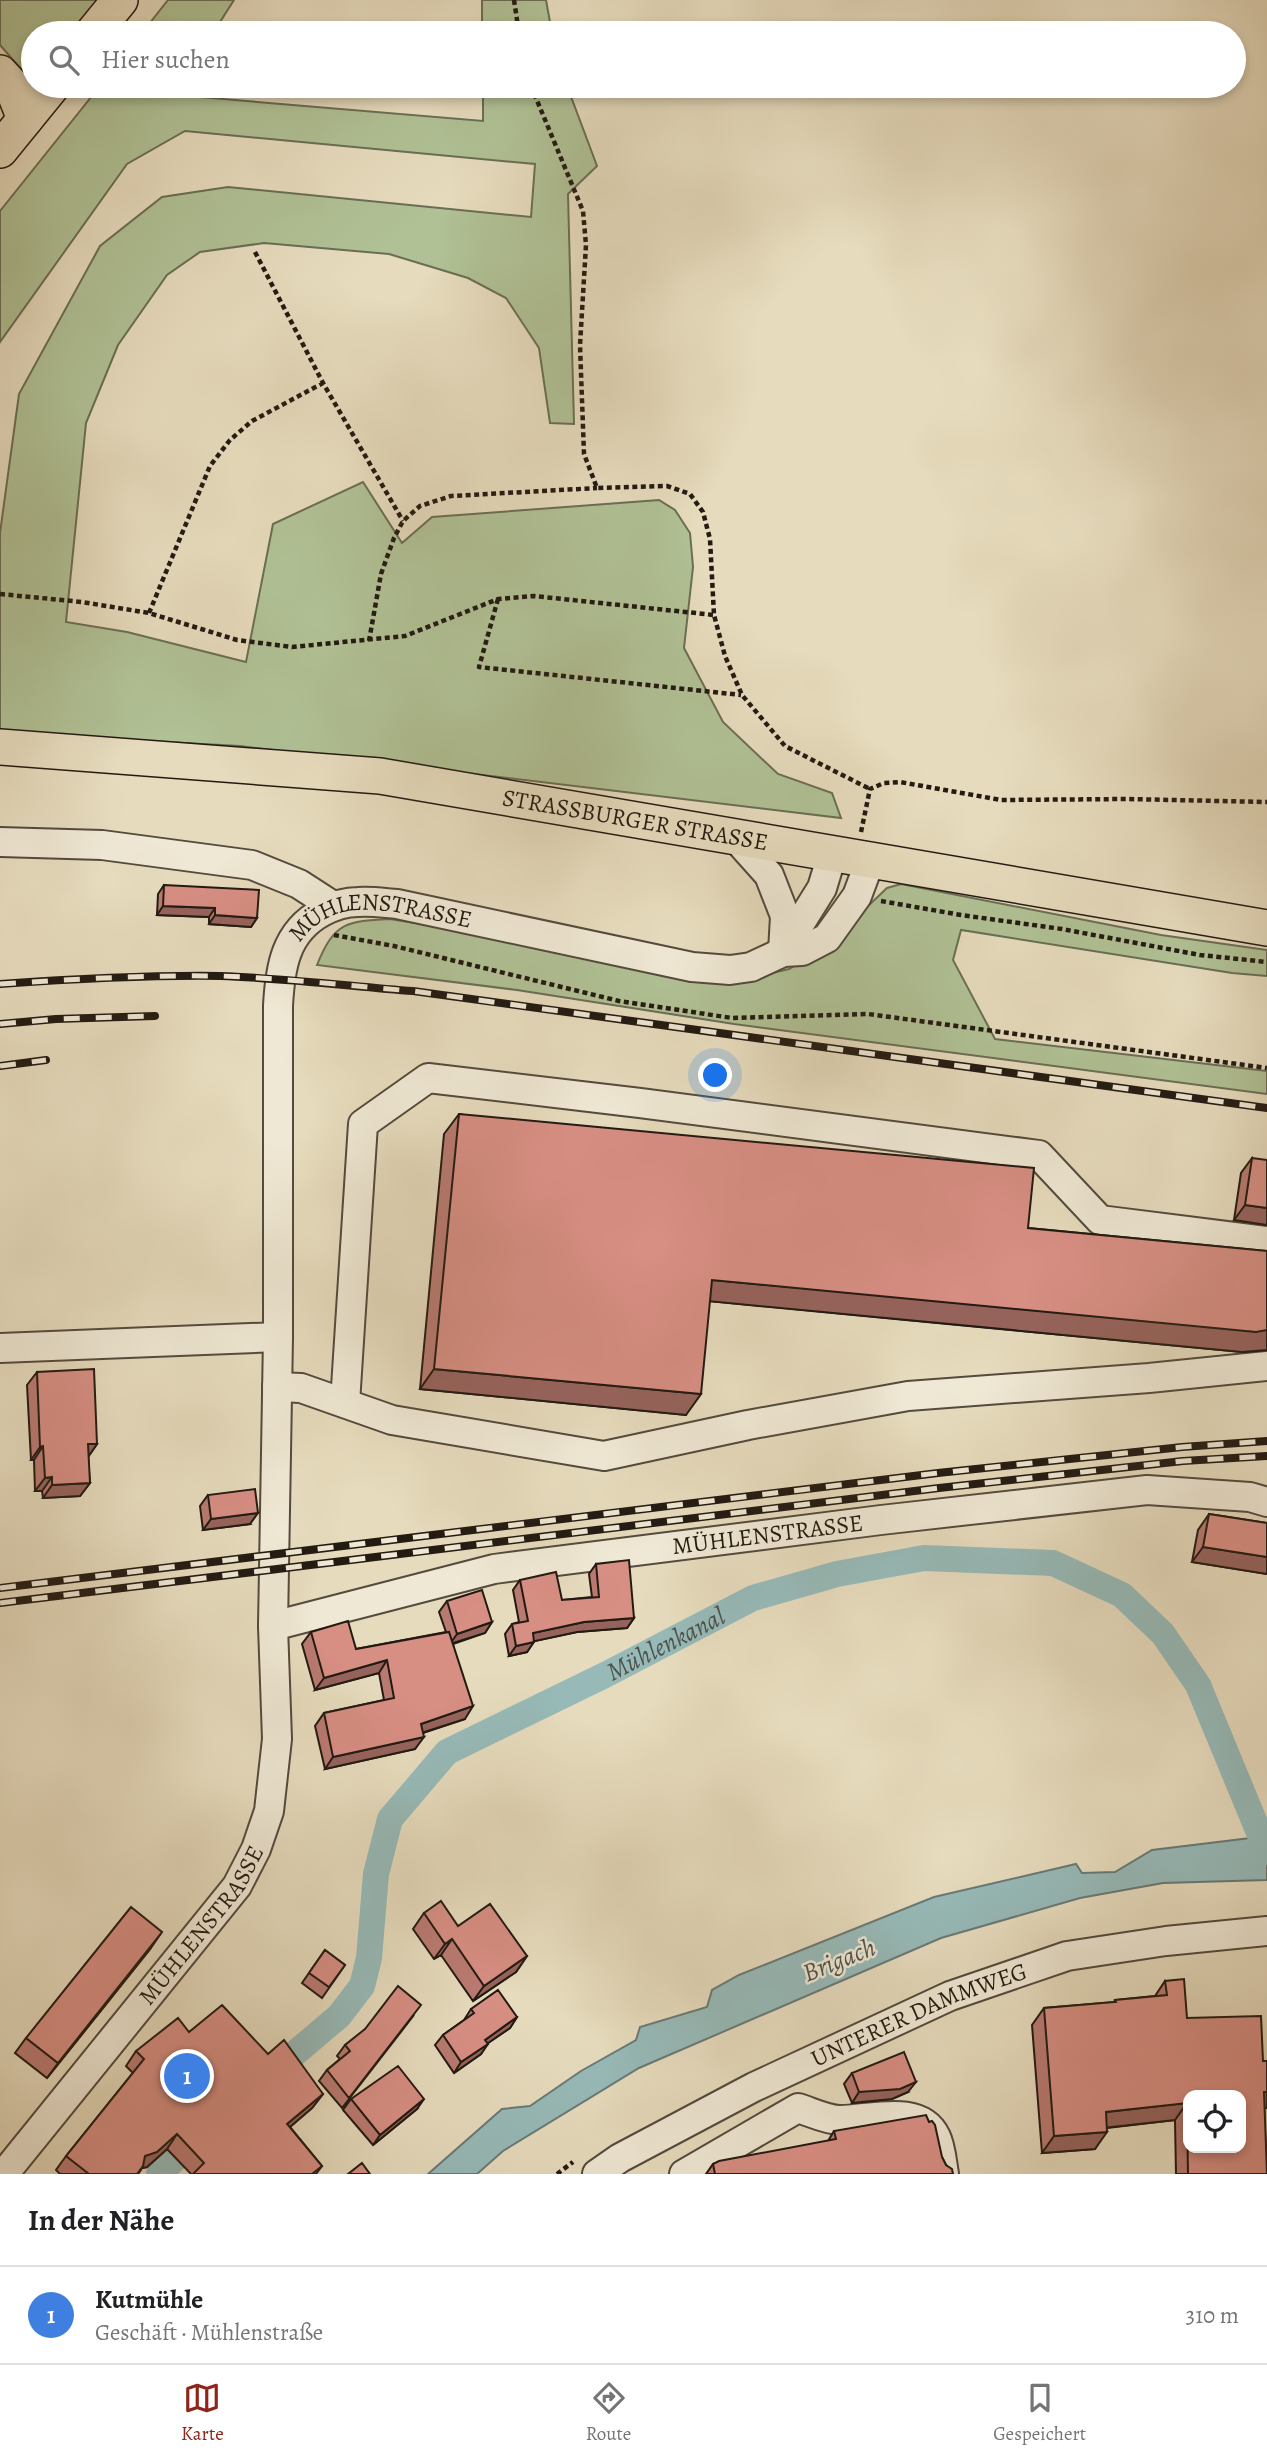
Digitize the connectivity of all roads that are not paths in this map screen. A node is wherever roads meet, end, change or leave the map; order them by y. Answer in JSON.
{"nodes":[{"id":1,"x":120,"y":0,"type":"edge"},
{"id":2,"x":103,"y":21,"type":"edge"},
{"id":3,"x":0,"y":73,"type":"edge"},
{"id":4,"x":34,"y":98,"type":"edge"},
{"id":5,"x":13,"y":113,"type":"edge"},
{"id":6,"x":0,"y":150,"type":"edge"},
{"id":7,"x":0,"y":747,"type":"edge"},
{"id":8,"x":735,"y":837,"type":"junction"},
{"id":9,"x":0,"y":842,"type":"edge"},
{"id":10,"x":852,"y":858,"type":"junction"},
{"id":11,"x":333,"y":906,"type":"junction"},
{"id":12,"x":1267,"y":928,"type":"edge"},
{"id":13,"x":783,"y":952,"type":"junction"},
{"id":14,"x":1267,"y":1241,"type":"edge"},
{"id":15,"x":278,"y":1337,"type":"junction"},
{"id":16,"x":0,"y":1348,"type":"edge"},
{"id":17,"x":1267,"y":1366,"type":"edge"},
{"id":18,"x":277,"y":1387,"type":"junction"},
{"id":19,"x":345,"y":1404,"type":"junction"},
{"id":20,"x":1267,"y":1502,"type":"edge"},
{"id":21,"x":273,"y":1626,"type":"junction"},
{"id":22,"x":1267,"y":1931,"type":"edge"},
{"id":23,"x":4,"y":2174,"type":"edge"},
{"id":24,"x":597,"y":2174,"type":"edge"},
{"id":25,"x":684,"y":2174,"type":"edge"},
{"id":26,"x":944,"y":2174,"type":"edge"}],
"edges":[{"from":1,"to":2,"type":"main road"},
{"from":3,"to":5,"type":"main road"},
{"from":4,"to":5,"type":"main road"},
{"from":5,"to":6,"type":"main road"},
{"from":7,"to":8,"type":"main road","name":"STRASSBURGER STRASSE"},
{"from":8,"to":10,"type":"main road","name":"STRASSBURGER STRASSE"},
{"from":8,"to":13,"type":"street"},
{"from":9,"to":11,"type":"street"},
{"from":10,"to":12,"type":"main road","name":"STRASSBURGER STRASSE"},
{"from":10,"to":13,"type":"street"},
{"from":10,"to":13,"type":"street","name":"MÜHLENSTRASSE"},
{"from":11,"to":13,"type":"street","name":"MÜHLENSTRASSE"},
{"from":11,"to":15,"type":"street","name":"MÜHLENSTRASSE"},
{"from":14,"to":19,"type":"street"},
{"from":15,"to":16,"type":"street"},
{"from":15,"to":18,"type":"street","name":"MÜHLENSTRASSE"},
{"from":17,"to":19,"type":"street"},
{"from":18,"to":19,"type":"street"},
{"from":18,"to":21,"type":"street","name":"MÜHLENSTRASSE"},
{"from":20,"to":21,"type":"street","name":"MÜHLENSTRASSE"},
{"from":21,"to":23,"type":"street","name":"MÜHLENSTRASSE"},
{"from":22,"to":24,"type":"street","name":"UNTERER DAMMWEG"},
{"from":25,"to":26,"type":"street"}]}
